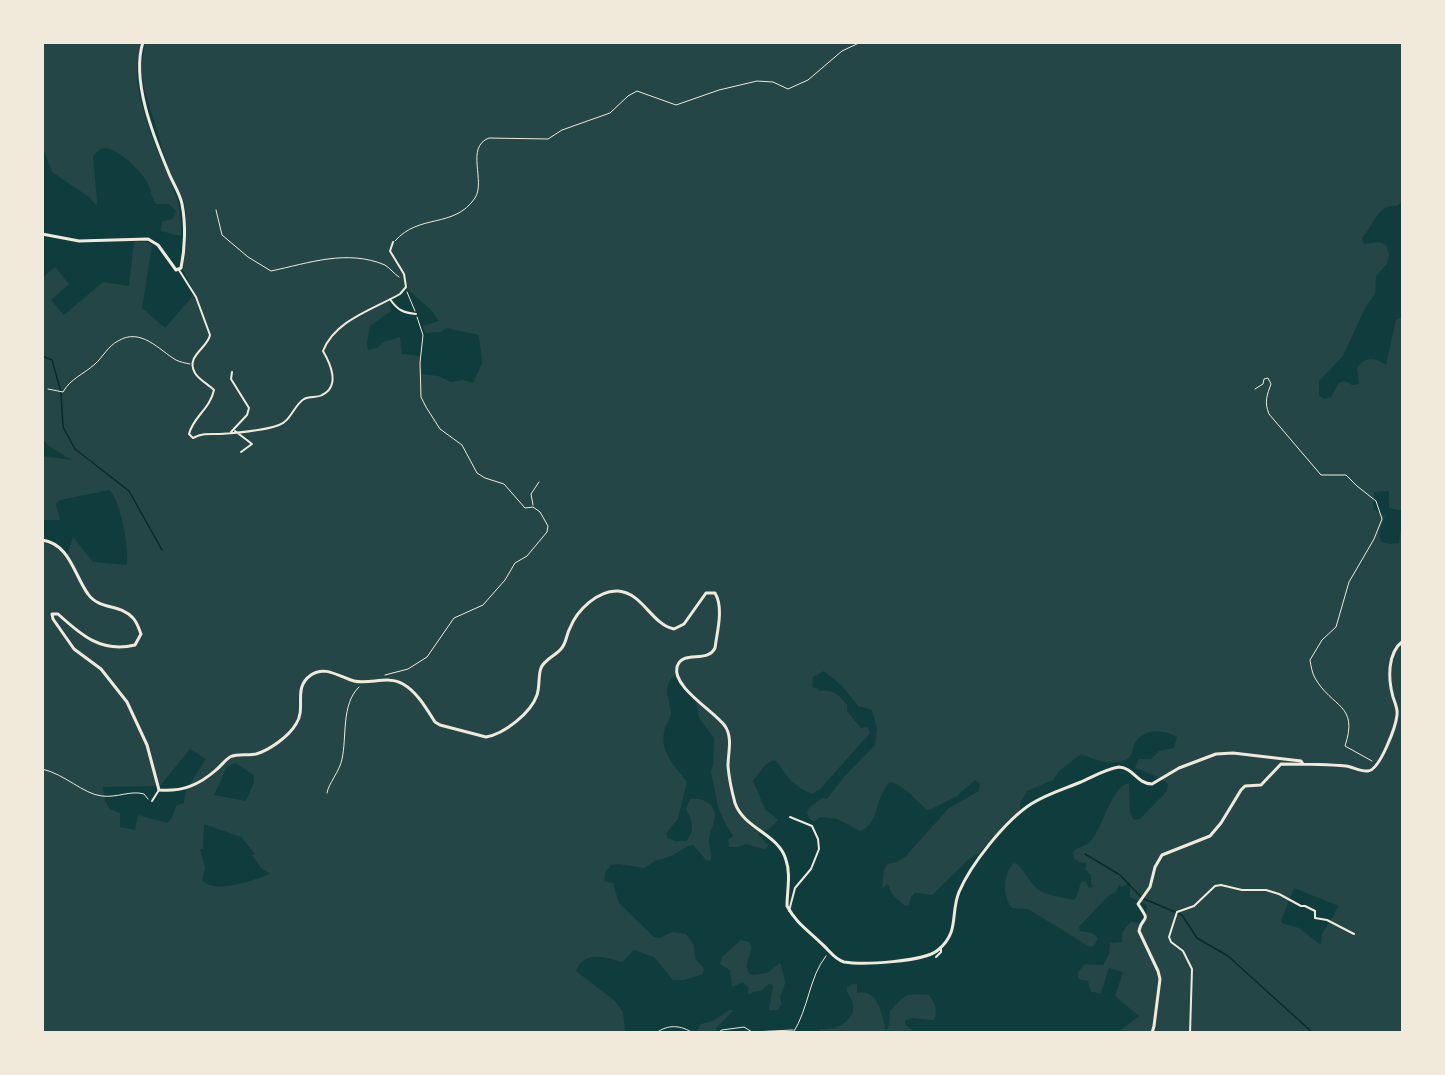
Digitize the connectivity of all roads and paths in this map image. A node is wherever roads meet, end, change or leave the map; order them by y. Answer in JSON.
{"nodes":[{"id":1,"x":143,"y":42,"type":"edge"},
{"id":2,"x":861,"y":42,"type":"edge"},
{"id":3,"x":216,"y":210,"type":"dead end"},
{"id":4,"x":42,"y":234,"type":"edge"},
{"id":5,"x":393,"y":242,"type":"joint"},
{"id":6,"x":179,"y":270,"type":"junction"},
{"id":7,"x":406,"y":280,"type":"junction"},
{"id":8,"x":406,"y":287,"type":"junction"},
{"id":9,"x":390,"y":299,"type":"junction"},
{"id":10,"x":416,"y":314,"type":"junction"},
{"id":11,"x":193,"y":366,"type":"junction"},
{"id":12,"x":232,"y":372,"type":"dead end"},
{"id":13,"x":48,"y":388,"type":"dead end"},
{"id":14,"x":1255,"y":389,"type":"dead end"},
{"id":15,"x":233,"y":432,"type":"junction"},
{"id":16,"x":241,"y":452,"type":"dead end"},
{"id":17,"x":539,"y":482,"type":"dead end"},
{"id":18,"x":533,"y":507,"type":"junction"},
{"id":19,"x":42,"y":540,"type":"edge"},
{"id":20,"x":1403,"y":641,"type":"edge"},
{"id":21,"x":380,"y":677,"type":"dead end"},
{"id":22,"x":369,"y":682,"type":"junction"},
{"id":23,"x":1303,"y":764,"type":"junction"},
{"id":24,"x":1377,"y":767,"type":"junction"},
{"id":25,"x":42,"y":770,"type":"edge"},
{"id":26,"x":159,"y":790,"type":"junction"},
{"id":27,"x":327,"y":793,"type":"dead end"},
{"id":28,"x":152,"y":801,"type":"joint"},
{"id":29,"x":790,"y":817,"type":"dead end"},
{"id":30,"x":789,"y":911,"type":"junction"},
{"id":31,"x":1352,"y":933,"type":"dead end"},
{"id":32,"x":941,"y":948,"type":"junction"},
{"id":33,"x":829,"y":951,"type":"junction"},
{"id":34,"x":936,"y":957,"type":"dead end"},
{"id":35,"x":795,"y":1029,"type":"junction"},
{"id":36,"x":656,"y":1033,"type":"edge"},
{"id":37,"x":693,"y":1033,"type":"edge"},
{"id":38,"x":717,"y":1033,"type":"edge"},
{"id":39,"x":793,"y":1033,"type":"edge"},
{"id":40,"x":1152,"y":1033,"type":"edge"},
{"id":41,"x":1190,"y":1033,"type":"edge"}],
"edges":[{"from":1,"to":6,"type":"street"},
{"from":2,"to":5,"type":"lane"},
{"from":3,"to":7,"type":"path"},
{"from":4,"to":6,"type":"street"},
{"from":5,"to":7,"type":"street"},
{"from":6,"to":11,"type":"street"},
{"from":7,"to":8,"type":"street"},
{"from":8,"to":9,"type":"street"},
{"from":8,"to":10,"type":"path"},
{"from":9,"to":10,"type":"street"},
{"from":9,"to":15,"type":"street"},
{"from":10,"to":18,"type":"path"},
{"from":11,"to":13,"type":"path"},
{"from":11,"to":15,"type":"street"},
{"from":12,"to":15,"type":"street"},
{"from":14,"to":24,"type":"path"},
{"from":15,"to":16,"type":"street"},
{"from":17,"to":18,"type":"path"},
{"from":18,"to":21,"type":"path"},
{"from":19,"to":26,"type":"street"},
{"from":20,"to":24,"type":"street"},
{"from":22,"to":26,"type":"street"},
{"from":22,"to":27,"type":"path"},
{"from":22,"to":30,"type":"street"},
{"from":23,"to":24,"type":"street"},
{"from":23,"to":32,"type":"street"},
{"from":23,"to":40,"type":"street"},
{"from":25,"to":28,"type":"path"},
{"from":26,"to":28,"type":"street"},
{"from":29,"to":30,"type":"street"},
{"from":30,"to":33,"type":"street"},
{"from":31,"to":41,"type":"street"},
{"from":32,"to":33,"type":"street"},
{"from":32,"to":34,"type":"street"},
{"from":33,"to":35,"type":"path"},
{"from":35,"to":38,"type":"path"},
{"from":35,"to":39,"type":"path"},
{"from":36,"to":37,"type":"path"}]}
